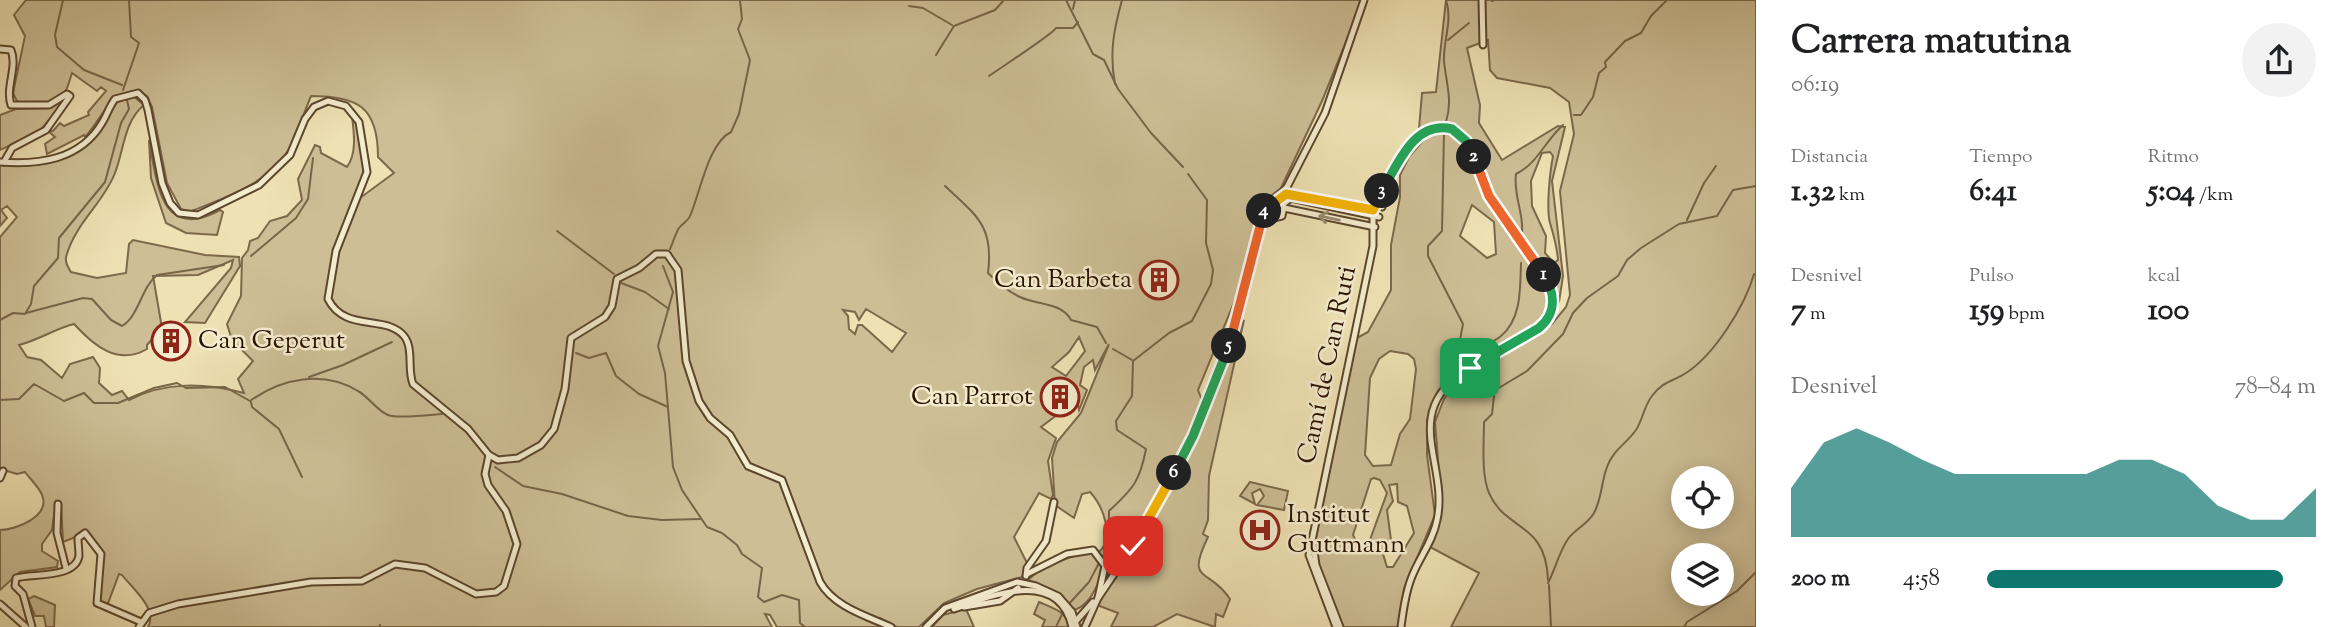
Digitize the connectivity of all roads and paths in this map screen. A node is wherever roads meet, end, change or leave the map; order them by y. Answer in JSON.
{"nodes":[{"id":1,"x":1364,"y":0,"type":"edge"},
{"id":2,"x":1482,"y":0,"type":"edge"},
{"id":3,"x":1483,"y":45,"type":"dead end"},
{"id":4,"x":0,"y":48,"type":"edge"},
{"id":5,"x":2,"y":162,"type":"edge"},
{"id":6,"x":1390,"y":178,"type":"junction"},
{"id":7,"x":1284,"y":198,"type":"junction"},
{"id":8,"x":1272,"y":204,"type":"junction"},
{"id":9,"x":1382,"y":207,"type":"junction"},
{"id":10,"x":1374,"y":212,"type":"junction"},
{"id":11,"x":1275,"y":218,"type":"junction"},
{"id":12,"x":1260,"y":226,"type":"junction"},
{"id":13,"x":1375,"y":227,"type":"junction"},
{"id":14,"x":1373,"y":246,"type":"junction"},
{"id":15,"x":489,"y":455,"type":"junction"},
{"id":16,"x":3,"y":471,"type":"dead end"},
{"id":17,"x":0,"y":478,"type":"edge"},
{"id":18,"x":1054,"y":502,"type":"dead end"},
{"id":19,"x":58,"y":504,"type":"dead end"},
{"id":20,"x":1313,"y":533,"type":"junction"},
{"id":21,"x":1314,"y":552,"type":"junction"},
{"id":22,"x":66,"y":568,"type":"junction"},
{"id":23,"x":1313,"y":569,"type":"junction"},
{"id":24,"x":1027,"y":575,"type":"junction"},
{"id":25,"x":1025,"y":583,"type":"junction"},
{"id":26,"x":1018,"y":588,"type":"junction"},
{"id":27,"x":1327,"y":589,"type":"junction"},
{"id":28,"x":998,"y":593,"type":"junction"},
{"id":29,"x":973,"y":597,"type":"junction"},
{"id":30,"x":1098,"y":598,"type":"junction"},
{"id":31,"x":1057,"y":599,"type":"junction"},
{"id":32,"x":1000,"y":601,"type":"junction"},
{"id":33,"x":0,"y":604,"type":"edge"},
{"id":34,"x":954,"y":608,"type":"junction"},
{"id":35,"x":1086,"y":609,"type":"junction"},
{"id":36,"x":1070,"y":614,"type":"junction"},
{"id":37,"x":938,"y":615,"type":"junction"},
{"id":38,"x":1088,"y":616,"type":"junction"},
{"id":39,"x":140,"y":624,"type":"edge"},
{"id":40,"x":1075,"y":626,"type":"edge"},
{"id":41,"x":1339,"y":626,"type":"edge"},
{"id":42,"x":26,"y":627,"type":"edge"},
{"id":43,"x":32,"y":627,"type":"edge"},
{"id":44,"x":891,"y":627,"type":"edge"},
{"id":45,"x":926,"y":627,"type":"edge"},
{"id":46,"x":1085,"y":627,"type":"edge"},
{"id":47,"x":1401,"y":627,"type":"edge"}],
"edges":[{"from":1,"to":7,"type":"street"},
{"from":2,"to":3,"type":"street"},
{"from":4,"to":5,"type":"street"},
{"from":5,"to":15,"type":"street"},
{"from":6,"to":9,"type":"street"},
{"from":6,"to":10,"type":"street"},
{"from":6,"to":47,"type":"street"},
{"from":7,"to":8,"type":"street"},
{"from":7,"to":10,"type":"street"},
{"from":7,"to":11,"type":"street"},
{"from":13,"to":7,"type":"street","one_way":true},
{"from":8,"to":11,"type":"street"},
{"from":8,"to":12,"type":"street"},
{"from":9,"to":10,"type":"street"},
{"from":9,"to":10,"type":"street"},
{"from":10,"to":13,"type":"street","name":"Camí de Can Ruti"},
{"from":10,"to":14,"type":"street","name":"Camí de Can Ruti"},
{"from":11,"to":12,"type":"street"},
{"from":12,"to":30,"type":"street"},
{"from":13,"to":14,"type":"street","name":"Camí de Can Ruti"},
{"from":14,"to":20,"type":"street","name":"Camí de Can Ruti"},
{"from":15,"to":39,"type":"street"},
{"from":15,"to":44,"type":"street"},
{"from":16,"to":17,"type":"street"},
{"from":18,"to":24,"type":"street"},
{"from":19,"to":22,"type":"street"},
{"from":20,"to":21,"type":"street","name":"Camí de Can Ruti"},
{"from":20,"to":23,"type":"street","name":"Camí de Can Ruti"},
{"from":21,"to":23,"type":"street","name":"Camí de Can Ruti"},
{"from":21,"to":27,"type":"street","name":"Camí de Can Ruti"},
{"from":22,"to":39,"type":"street"},
{"from":22,"to":43,"type":"street"},
{"from":23,"to":27,"type":"street","name":"Camí de Can Ruti"},
{"from":23,"to":41,"type":"street","name":"Camí de Can Ruti"},
{"from":24,"to":25,"type":"street"},
{"from":24,"to":30,"type":"street"},
{"from":25,"to":28,"type":"street"},
{"from":25,"to":29,"type":"street"},
{"from":25,"to":31,"type":"street"},
{"from":26,"to":28,"type":"street"},
{"from":26,"to":31,"type":"street"},
{"from":26,"to":32,"type":"street"},
{"from":27,"to":41,"type":"street","name":"Camí de Can Ruti"},
{"from":28,"to":29,"type":"street"},
{"from":28,"to":32,"type":"street"},
{"from":28,"to":34,"type":"street"},
{"from":29,"to":37,"type":"street"},
{"from":30,"to":35,"type":"street"},
{"from":30,"to":38,"type":"street"},
{"from":31,"to":36,"type":"street"},
{"from":32,"to":34,"type":"street"},
{"from":33,"to":42,"type":"street"},
{"from":34,"to":37,"type":"street"},
{"from":35,"to":36,"type":"street"},
{"from":35,"to":40,"type":"street"},
{"from":36,"to":40,"type":"street"},
{"from":37,"to":45,"type":"street"},
{"from":38,"to":40,"type":"street"},
{"from":38,"to":46,"type":"street"}]}
